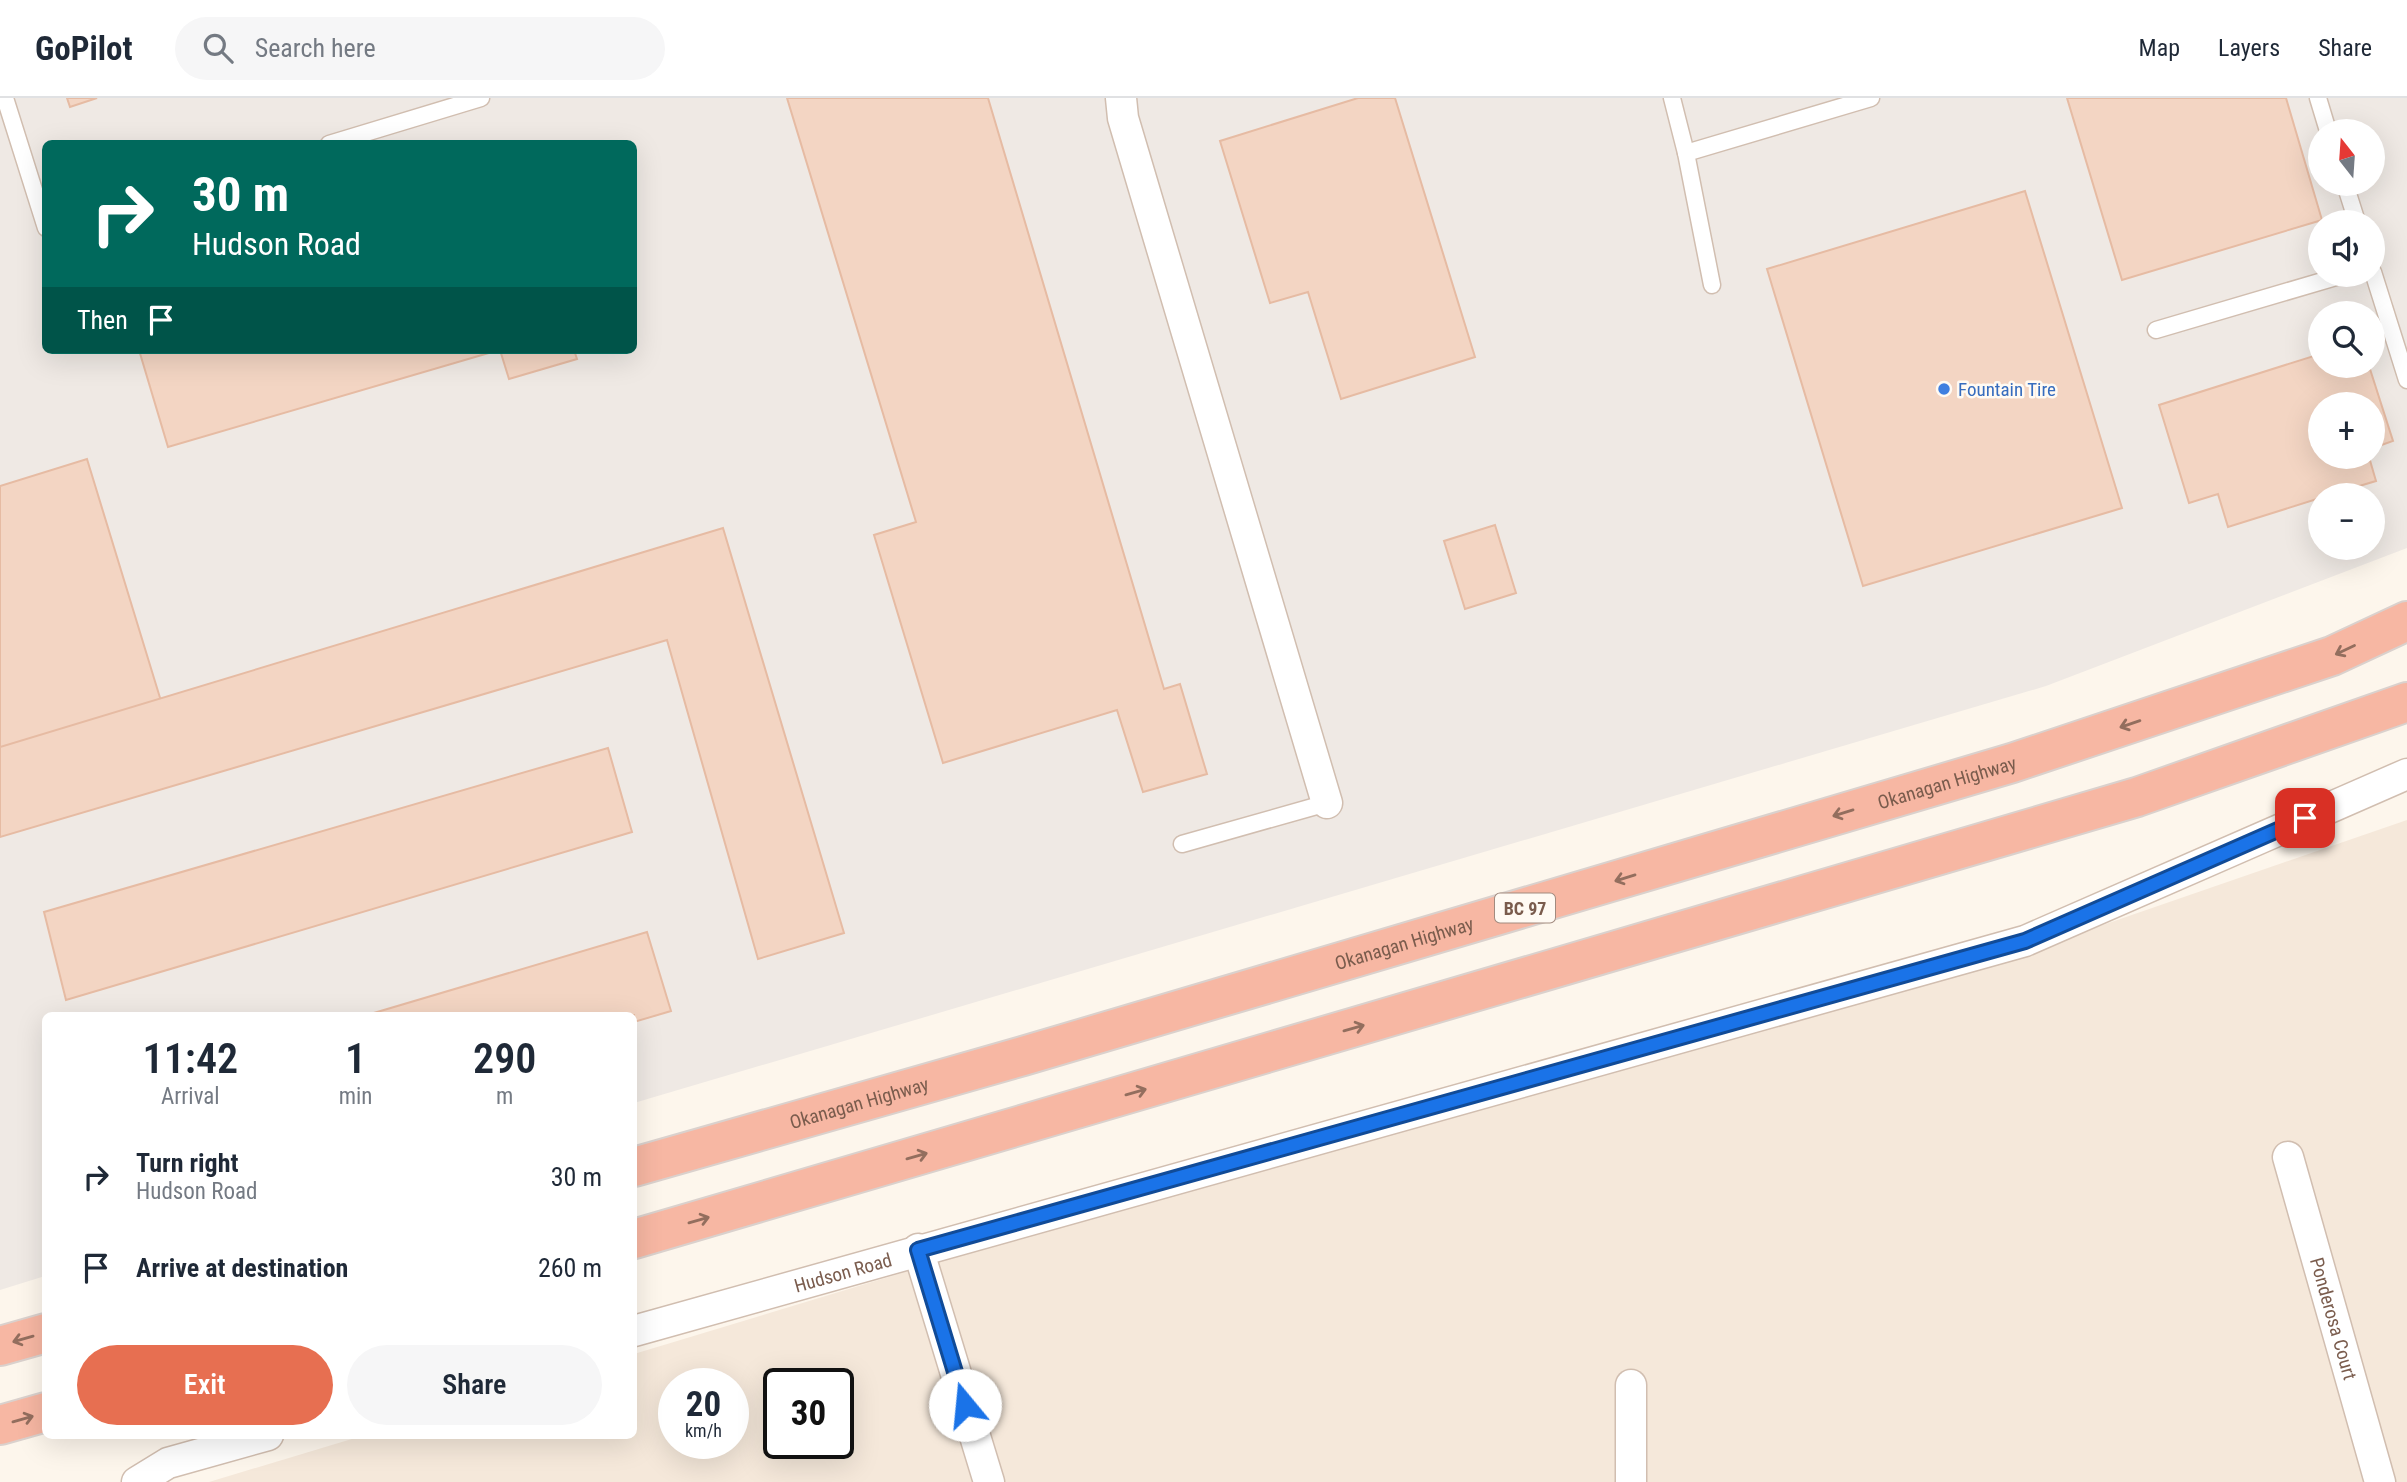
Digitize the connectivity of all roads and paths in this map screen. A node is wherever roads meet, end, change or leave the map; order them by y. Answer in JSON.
{"nodes":[{"id":1,"x":5,"y":98,"type":"edge"},
{"id":2,"x":481,"y":98,"type":"edge"},
{"id":3,"x":1121,"y":98,"type":"edge"},
{"id":4,"x":1672,"y":98,"type":"edge"},
{"id":5,"x":1871,"y":98,"type":"edge"},
{"id":6,"x":2318,"y":98,"type":"edge"},
{"id":7,"x":2324,"y":119,"type":"edge"},
{"id":8,"x":342,"y":140,"type":"edge"},
{"id":9,"x":1686,"y":153,"type":"junction"},
{"id":10,"x":42,"y":215,"type":"edge"},
{"id":11,"x":1712,"y":285,"type":"dead end"},
{"id":12,"x":2308,"y":285,"type":"edge"},
{"id":13,"x":2378,"y":287,"type":"edge"},
{"id":14,"x":2156,"y":330,"type":"dead end"},
{"id":15,"x":2407,"y":380,"type":"edge"},
{"id":16,"x":2407,"y":621,"type":"edge"},
{"id":17,"x":2407,"y":702,"type":"edge"},
{"id":18,"x":2407,"y":774,"type":"edge"},
{"id":19,"x":1327,"y":803,"type":"joint"},
{"id":20,"x":1182,"y":845,"type":"dead end"},
{"id":21,"x":2288,"y":1157,"type":"dead end"},
{"id":22,"x":637,"y":1166,"type":"edge"},
{"id":23,"x":637,"y":1238,"type":"edge"},
{"id":24,"x":918,"y":1250,"type":"junction"},
{"id":25,"x":637,"y":1330,"type":"edge"},
{"id":26,"x":42,"y":1334,"type":"edge"},
{"id":27,"x":0,"y":1346,"type":"edge"},
{"id":28,"x":1631,"y":1385,"type":"dead end"},
{"id":29,"x":42,"y":1413,"type":"edge"},
{"id":30,"x":0,"y":1425,"type":"edge"},
{"id":31,"x":254,"y":1439,"type":"edge"},
{"id":32,"x":137,"y":1482,"type":"edge"},
{"id":33,"x":989,"y":1482,"type":"edge"},
{"id":34,"x":1631,"y":1482,"type":"edge"},
{"id":35,"x":2380,"y":1482,"type":"edge"}],
"edges":[{"from":1,"to":10,"type":"lane"},
{"from":2,"to":8,"type":"lane"},
{"from":3,"to":19,"type":"street"},
{"from":4,"to":9,"type":"lane"},
{"from":5,"to":9,"type":"lane"},
{"from":6,"to":7,"type":"lane"},
{"from":9,"to":11,"type":"lane"},
{"from":12,"to":14,"type":"lane"},
{"from":13,"to":15,"type":"lane"},
{"from":16,"to":22,"type":"highway","name":"Okanagan Highway","number":"BC 97","one_way":true},
{"from":23,"to":17,"type":"highway","one_way":true},
{"from":18,"to":24,"type":"street","name":"Hudson Road"},
{"from":19,"to":20,"type":"lane"},
{"from":21,"to":35,"type":"street","name":"Ponderosa Court"},
{"from":24,"to":25,"type":"street","name":"Hudson Road"},
{"from":24,"to":33,"type":"street"},
{"from":26,"to":27,"type":"highway","one_way":true},
{"from":28,"to":34,"type":"street"},
{"from":30,"to":29,"type":"highway","one_way":true},
{"from":31,"to":32,"type":"street"}]}
